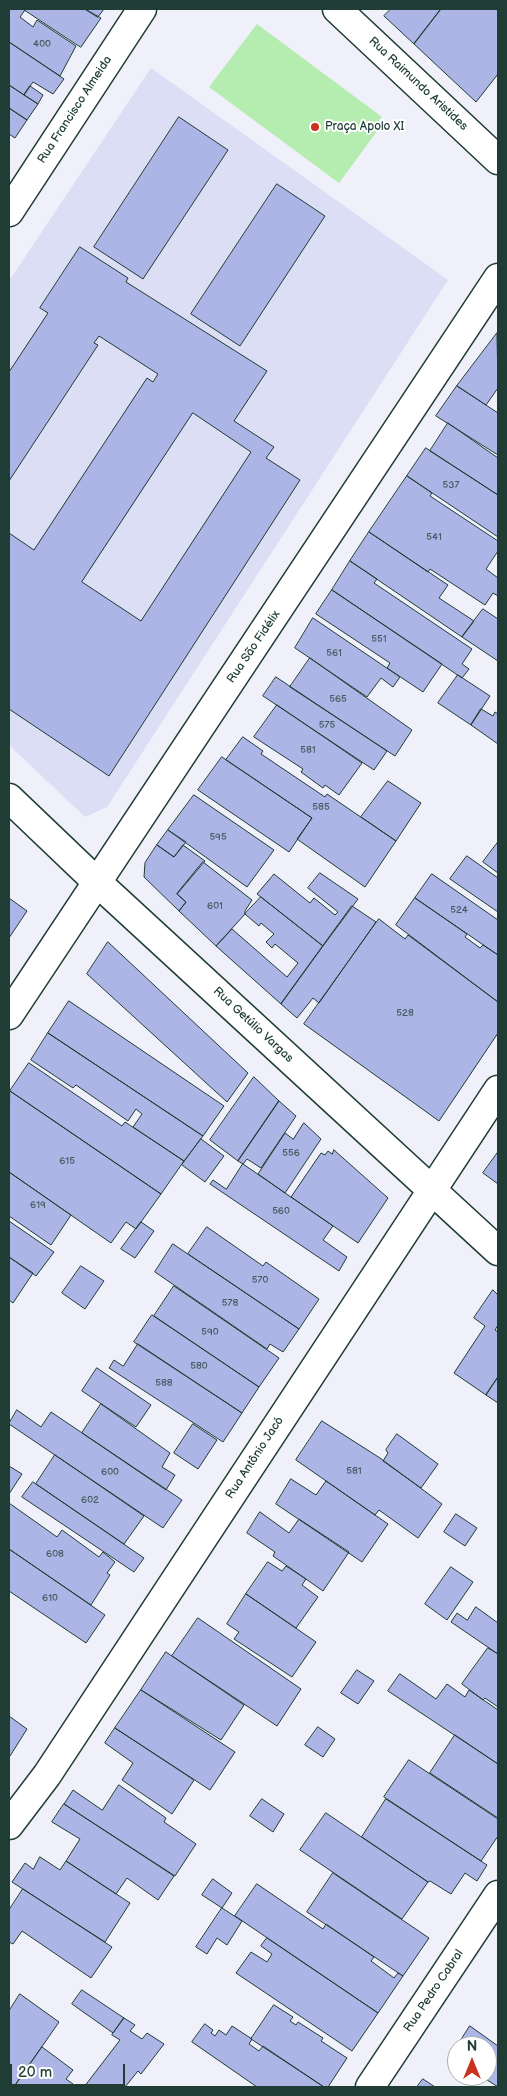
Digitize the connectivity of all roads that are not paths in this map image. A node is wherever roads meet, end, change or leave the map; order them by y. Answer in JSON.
{"nodes":[{"id":1,"x":142,"y":9,"type":"edge"},
{"id":2,"x":337,"y":9,"type":"edge"},
{"id":3,"x":498,"y":160,"type":"edge"},
{"id":4,"x":9,"y":212,"type":"edge"},
{"id":5,"x":498,"y":278,"type":"edge"},
{"id":6,"x":9,"y":798,"type":"edge"},
{"id":7,"x":98,"y":883,"type":"junction"},
{"id":8,"x":9,"y":1015,"type":"edge"},
{"id":9,"x":498,"y":1090,"type":"edge"},
{"id":10,"x":431,"y":1189,"type":"junction"},
{"id":11,"x":498,"y":1251,"type":"edge"},
{"id":12,"x":9,"y":1825,"type":"edge"},
{"id":13,"x":498,"y":1894,"type":"edge"},
{"id":14,"x":370,"y":2087,"type":"edge"}],
"edges":[{"from":1,"to":4,"type":"street","name":"Rua Francisco Almeida"},
{"from":2,"to":3,"type":"street","name":"Rua Raimundo Aristides"},
{"from":5,"to":7,"type":"street","name":"Rua São Fidélix"},
{"from":6,"to":7,"type":"street","name":"Rua Getúlio Vargas"},
{"from":7,"to":8,"type":"street","name":"Rua São Fidélix"},
{"from":7,"to":10,"type":"street","name":"Rua Getúlio Vargas"},
{"from":9,"to":10,"type":"street","name":"Rua Antônio Jacó"},
{"from":10,"to":11,"type":"street","name":"Rua Getúlio Vargas"},
{"from":10,"to":12,"type":"street","name":"Rua Antônio Jacó"},
{"from":13,"to":14,"type":"street","name":"Rua Pedro Cabral"}]}
